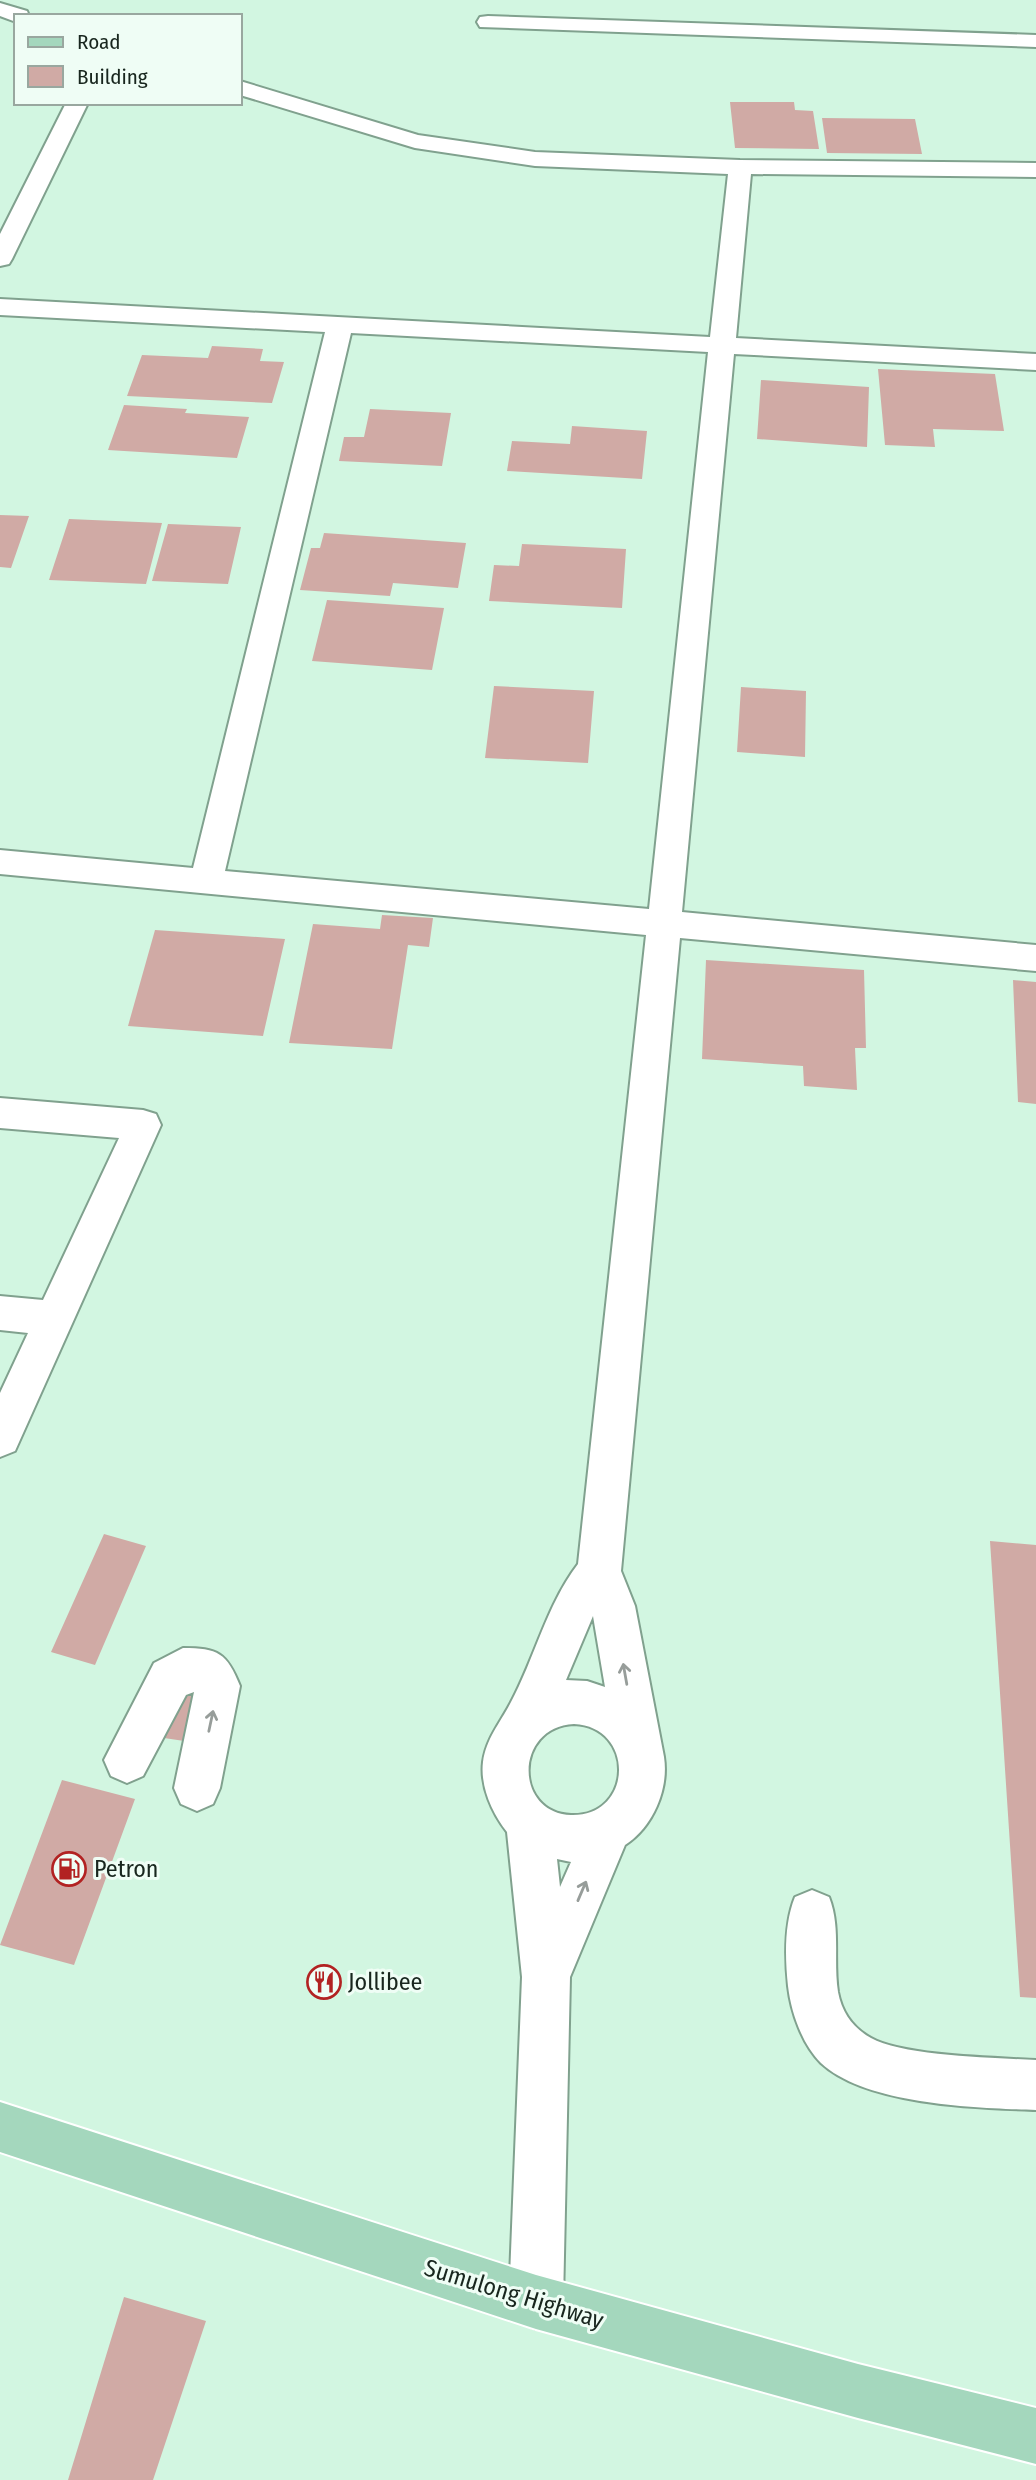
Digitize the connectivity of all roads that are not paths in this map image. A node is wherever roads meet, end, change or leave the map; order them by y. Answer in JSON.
{"nodes":[{"id":1,"x":488,"y":22,"type":"dead end"},
{"id":2,"x":1036,"y":41,"type":"edge"},
{"id":3,"x":242,"y":89,"type":"edge"},
{"id":4,"x":76,"y":105,"type":"edge"},
{"id":5,"x":740,"y":167,"type":"junction"},
{"id":6,"x":1036,"y":170,"type":"edge"},
{"id":7,"x":0,"y":259,"type":"edge"},
{"id":8,"x":0,"y":307,"type":"edge"},
{"id":9,"x":340,"y":324,"type":"junction"},
{"id":10,"x":723,"y":347,"type":"junction"},
{"id":11,"x":1036,"y":362,"type":"edge"},
{"id":12,"x":0,"y":862,"type":"edge"},
{"id":13,"x":206,"y":881,"type":"junction"},
{"id":14,"x":665,"y":923,"type":"junction"},
{"id":15,"x":1036,"y":958,"type":"edge"},
{"id":16,"x":0,"y":1113,"type":"edge"},
{"id":17,"x":0,"y":1313,"type":"edge"},
{"id":18,"x":54,"y":1318,"type":"junction"},
{"id":19,"x":0,"y":1438,"type":"edge"},
{"id":20,"x":599,"y":1572,"type":"junction"},
{"id":21,"x":527,"y":1718,"type":"junction"},
{"id":22,"x":637,"y":1741,"type":"junction"},
{"id":23,"x":127,"y":1759,"type":"dead end"},
{"id":24,"x":197,"y":1788,"type":"dead end"},
{"id":25,"x":529,"y":1822,"type":"junction"},
{"id":26,"x":607,"y":1832,"type":"junction"},
{"id":27,"x":812,"y":1913,"type":"dead end"},
{"id":28,"x":547,"y":1977,"type":"junction"},
{"id":29,"x":1036,"y":2085,"type":"edge"},
{"id":30,"x":0,"y":2127,"type":"edge"},
{"id":31,"x":536,"y":2302,"type":"junction"},
{"id":32,"x":1036,"y":2436,"type":"edge"}],
"edges":[{"from":1,"to":2,"type":"street"},
{"from":3,"to":5,"type":"street"},
{"from":4,"to":7,"type":"street"},
{"from":5,"to":6,"type":"street"},
{"from":5,"to":10,"type":"street"},
{"from":8,"to":9,"type":"street"},
{"from":9,"to":10,"type":"street"},
{"from":9,"to":13,"type":"street"},
{"from":10,"to":11,"type":"street"},
{"from":10,"to":14,"type":"street"},
{"from":12,"to":13,"type":"street"},
{"from":13,"to":14,"type":"street"},
{"from":14,"to":15,"type":"street"},
{"from":14,"to":20,"type":"street"},
{"from":16,"to":18,"type":"street"},
{"from":17,"to":18,"type":"street"},
{"from":18,"to":19,"type":"street"},
{"from":20,"to":21,"type":"street"},
{"from":22,"to":20,"type":"street","one_way":true},
{"from":21,"to":22,"type":"street"},
{"from":21,"to":25,"type":"street"},
{"from":22,"to":26,"type":"street"},
{"from":24,"to":23,"type":"street","one_way":true},
{"from":25,"to":26,"type":"street"},
{"from":25,"to":28,"type":"street"},
{"from":28,"to":26,"type":"street","one_way":true},
{"from":27,"to":29,"type":"street"},
{"from":28,"to":31,"type":"street"},
{"from":30,"to":31,"type":"main road","name":"Sumulong Highway"},
{"from":31,"to":32,"type":"main road","name":"Sumulong Highway"}]}
